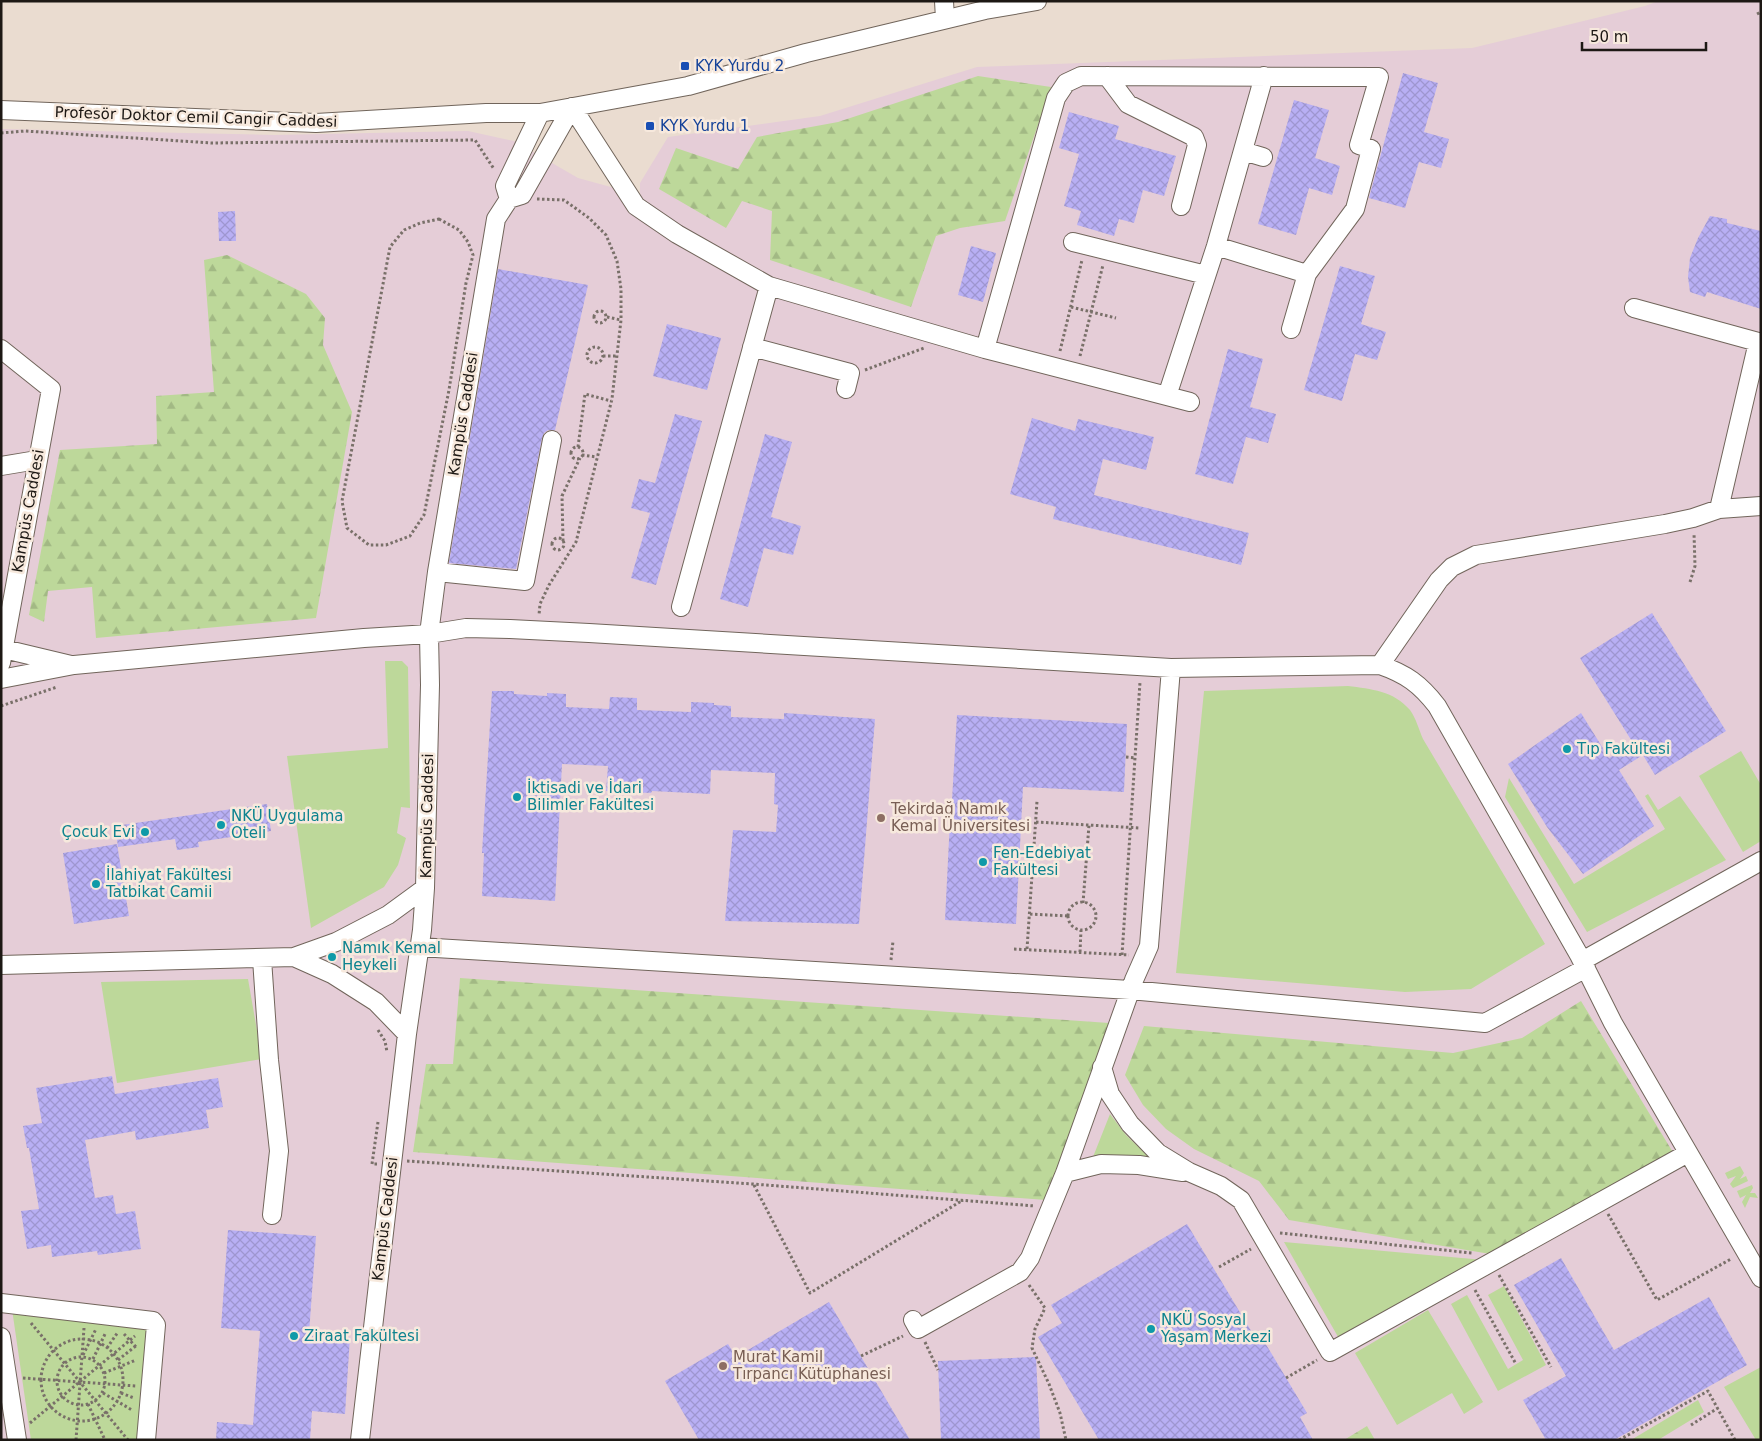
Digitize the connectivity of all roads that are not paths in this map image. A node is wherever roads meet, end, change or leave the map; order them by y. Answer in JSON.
{"nodes":[{"id":1,"x":944,"y":1,"type":"edge"},
{"id":2,"x":1037,"y":1,"type":"edge"},
{"id":3,"x":945,"y":19,"type":"junction"},
{"id":4,"x":1107,"y":76,"type":"junction"},
{"id":5,"x":1264,"y":76,"type":"junction"},
{"id":6,"x":572,"y":107,"type":"junction"},
{"id":7,"x":1,"y":110,"type":"edge"},
{"id":8,"x":540,"y":113,"type":"junction"},
{"id":9,"x":1243,"y":151,"type":"junction"},
{"id":10,"x":1263,"y":157,"type":"dead end"},
{"id":11,"x":509,"y":199,"type":"junction"},
{"id":12,"x":1181,"y":206,"type":"dead end"},
{"id":13,"x":1080,"y":244,"type":"road end"},
{"id":14,"x":1216,"y":246,"type":"junction"},
{"id":15,"x":1307,"y":274,"type":"junction"},
{"id":16,"x":1206,"y":275,"type":"junction"},
{"id":17,"x":769,"y":286,"type":"junction"},
{"id":18,"x":1634,"y":308,"type":"dead end"},
{"id":19,"x":1291,"y":329,"type":"dead end"},
{"id":20,"x":752,"y":347,"type":"junction"},
{"id":21,"x":1,"y":349,"type":"edge"},
{"id":22,"x":985,"y":349,"type":"junction"},
{"id":23,"x":848,"y":381,"type":"road end"},
{"id":24,"x":1167,"y":396,"type":"junction"},
{"id":25,"x":1190,"y":402,"type":"dead end"},
{"id":26,"x":552,"y":440,"type":"dead end"},
{"id":27,"x":37,"y":460,"type":"junction"},
{"id":28,"x":1,"y":466,"type":"edge"},
{"id":29,"x":1761,"y":506,"type":"edge"},
{"id":30,"x":1719,"y":509,"type":"junction"},
{"id":31,"x":437,"y":572,"type":"junction"},
{"id":32,"x":681,"y":608,"type":"dead end"},
{"id":33,"x":429,"y":634,"type":"junction"},
{"id":34,"x":2,"y":654,"type":"edge"},
{"id":35,"x":74,"y":665,"type":"junction"},
{"id":36,"x":1380,"y":665,"type":"junction"},
{"id":37,"x":1171,"y":668,"type":"junction"},
{"id":38,"x":1,"y":679,"type":"edge"},
{"id":39,"x":1761,"y":861,"type":"edge"},
{"id":40,"x":425,"y":888,"type":"junction"},
{"id":41,"x":419,"y":947,"type":"junction"},
{"id":42,"x":294,"y":957,"type":"junction"},
{"id":43,"x":262,"y":959,"type":"junction"},
{"id":44,"x":1584,"y":964,"type":"junction"},
{"id":45,"x":1,"y":966,"type":"edge"},
{"id":46,"x":1130,"y":990,"type":"junction"},
{"id":47,"x":407,"y":1034,"type":"junction"},
{"id":48,"x":1102,"y":1067,"type":"junction"},
{"id":49,"x":1688,"y":1153,"type":"junction"},
{"id":50,"x":1189,"y":1172,"type":"junction"},
{"id":51,"x":1065,"y":1173,"type":"junction"},
{"id":52,"x":272,"y":1215,"type":"dead end"},
{"id":53,"x":1761,"y":1278,"type":"edge"},
{"id":54,"x":9,"y":1304,"type":"edge"},
{"id":55,"x":915,"y":1324,"type":"road end"},
{"id":56,"x":1,"y":1337,"type":"edge"},
{"id":57,"x":17,"y":1437,"type":"edge"},
{"id":58,"x":146,"y":1440,"type":"edge"},
{"id":59,"x":360,"y":1440,"type":"edge"}],
"edges":[{"from":1,"to":3,"type":"street"},
{"from":2,"to":3,"type":"street","name":"Profesör Doktor Cemil Cangir Caddesi"},
{"from":3,"to":6,"type":"street","name":"Profesör Doktor Cemil Cangir Caddesi"},
{"from":4,"to":5,"type":"street"},
{"from":4,"to":12,"type":"street"},
{"from":4,"to":22,"type":"street"},
{"from":5,"to":9,"type":"street"},
{"from":5,"to":15,"type":"street"},
{"from":6,"to":8,"type":"street","name":"Profesör Doktor Cemil Cangir Caddesi"},
{"from":6,"to":11,"type":"street"},
{"from":6,"to":17,"type":"street"},
{"from":7,"to":8,"type":"street","name":"Profesör Doktor Cemil Cangir Caddesi"},
{"from":8,"to":11,"type":"street"},
{"from":9,"to":10,"type":"street"},
{"from":9,"to":14,"type":"street"},
{"from":11,"to":31,"type":"street","name":"Kampüs Caddesi"},
{"from":13,"to":16,"type":"street"},
{"from":14,"to":15,"type":"street"},
{"from":14,"to":16,"type":"street"},
{"from":15,"to":19,"type":"street"},
{"from":16,"to":24,"type":"street"},
{"from":17,"to":20,"type":"street"},
{"from":17,"to":22,"type":"street"},
{"from":18,"to":30,"type":"street"},
{"from":20,"to":23,"type":"street"},
{"from":20,"to":32,"type":"street"},
{"from":21,"to":27,"type":"street","name":"Kampüs Caddesi"},
{"from":22,"to":24,"type":"street"},
{"from":24,"to":25,"type":"street"},
{"from":26,"to":31,"type":"street"},
{"from":27,"to":28,"type":"street"},
{"from":27,"to":34,"type":"street","name":"Kampüs Caddesi"},
{"from":29,"to":30,"type":"street"},
{"from":30,"to":36,"type":"street"},
{"from":31,"to":33,"type":"street","name":"Kampüs Caddesi"},
{"from":33,"to":35,"type":"street"},
{"from":33,"to":37,"type":"street"},
{"from":33,"to":40,"type":"street","name":"Kampüs Caddesi"},
{"from":34,"to":35,"type":"street"},
{"from":35,"to":38,"type":"street"},
{"from":36,"to":37,"type":"street"},
{"from":36,"to":44,"type":"street"},
{"from":37,"to":46,"type":"street"},
{"from":39,"to":44,"type":"street"},
{"from":40,"to":41,"type":"street","name":"Kampüs Caddesi"},
{"from":40,"to":42,"type":"street"},
{"from":41,"to":46,"type":"street"},
{"from":41,"to":47,"type":"street","name":"Kampüs Caddesi"},
{"from":42,"to":43,"type":"street"},
{"from":42,"to":47,"type":"street"},
{"from":43,"to":45,"type":"street"},
{"from":43,"to":52,"type":"street"},
{"from":44,"to":46,"type":"street"},
{"from":44,"to":49,"type":"street"},
{"from":46,"to":48,"type":"street"},
{"from":47,"to":59,"type":"street","name":"Kampüs Caddesi"},
{"from":48,"to":50,"type":"street"},
{"from":48,"to":51,"type":"street"},
{"from":49,"to":50,"type":"street"},
{"from":49,"to":53,"type":"street"},
{"from":50,"to":51,"type":"street"},
{"from":51,"to":55,"type":"street"},
{"from":54,"to":58,"type":"street"},
{"from":56,"to":57,"type":"street"}]}
